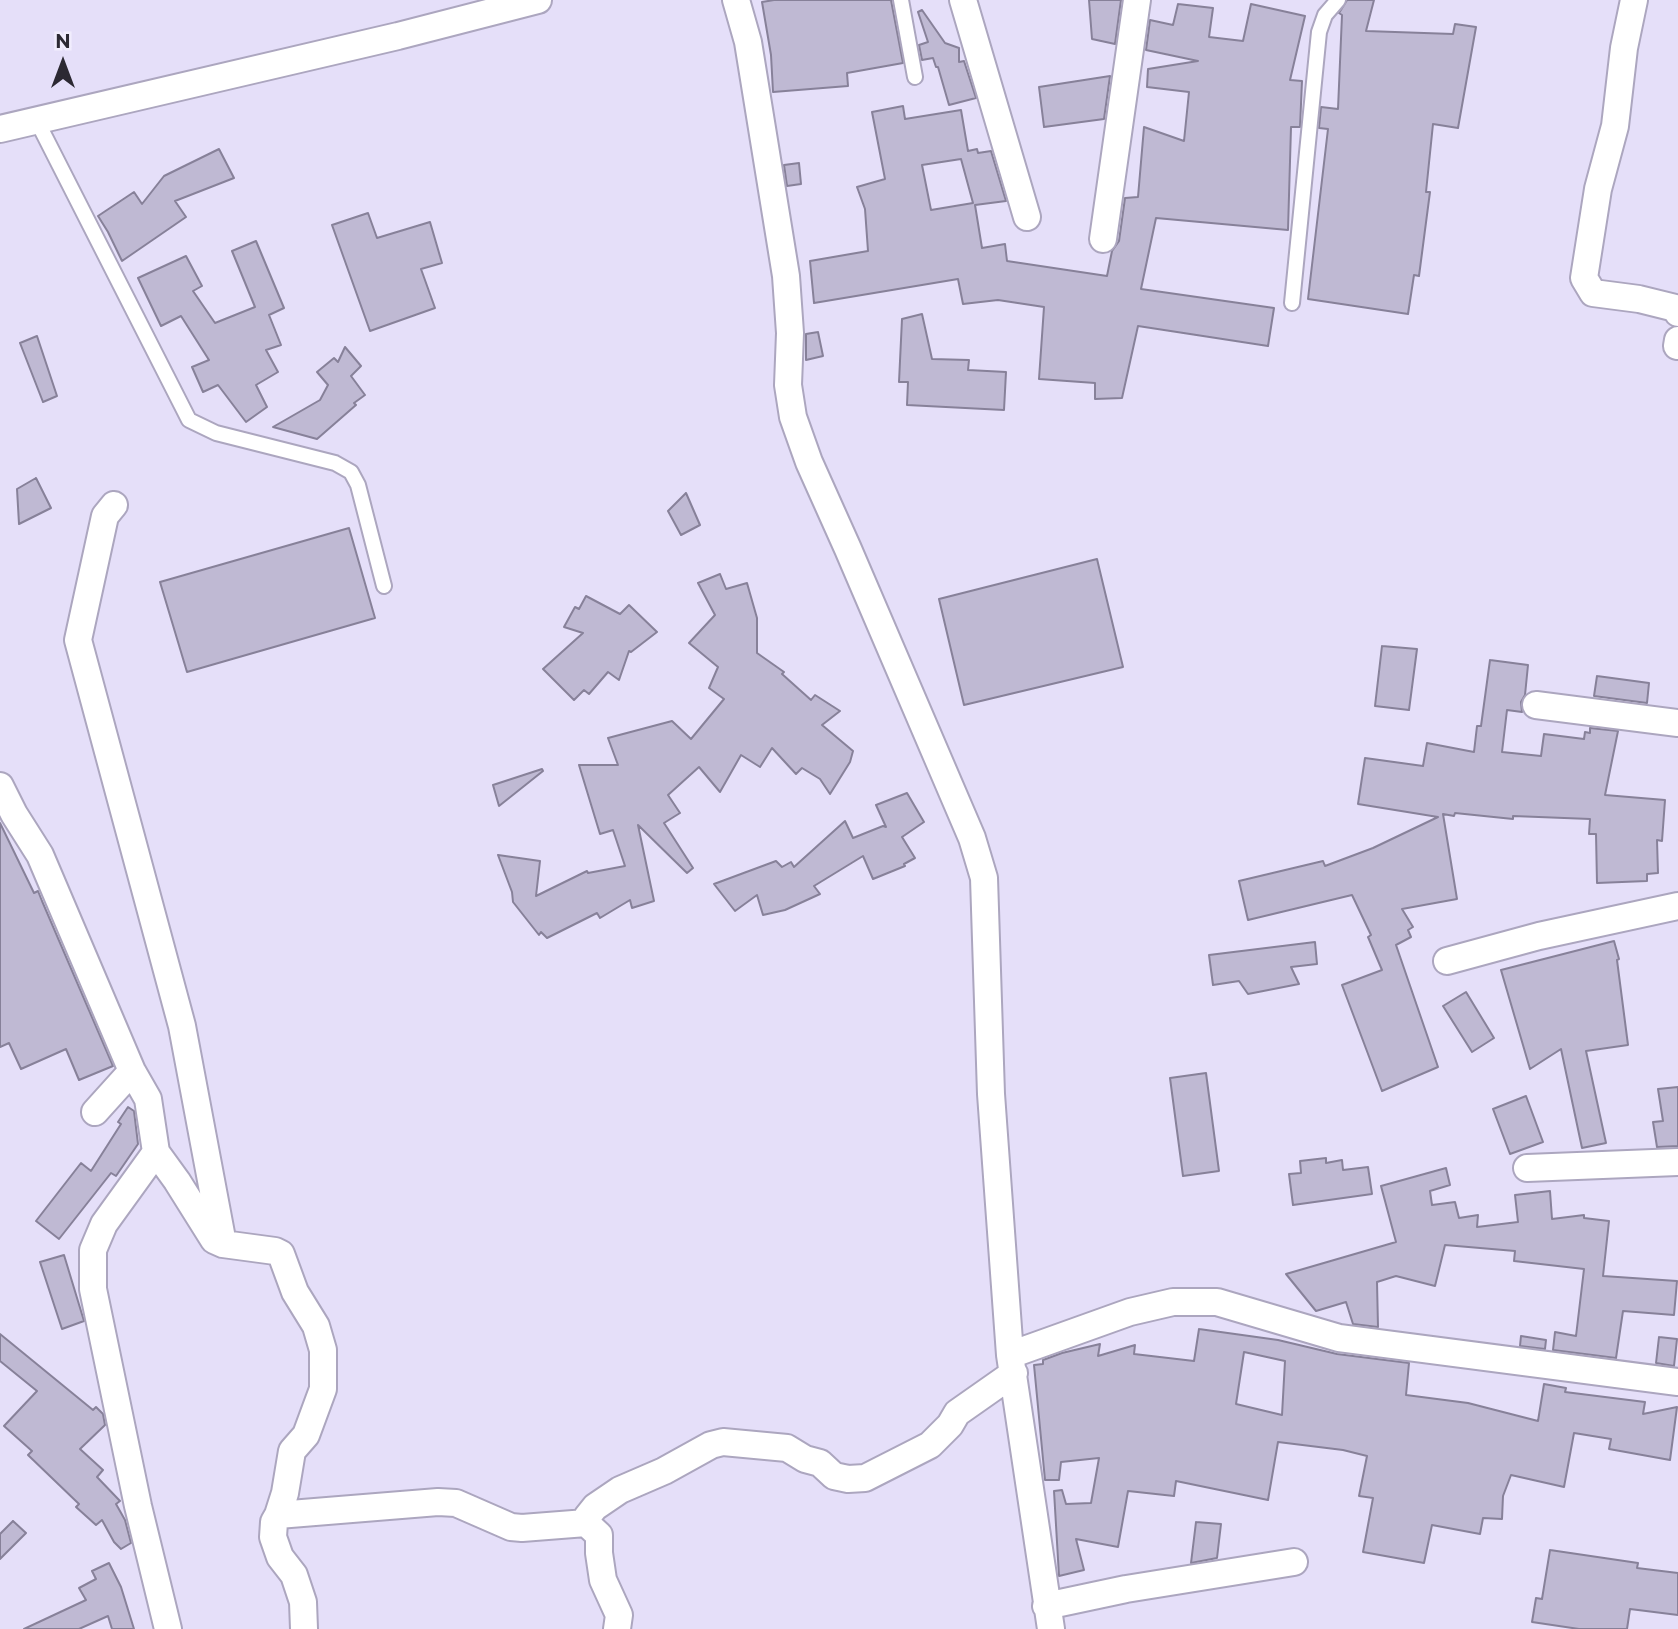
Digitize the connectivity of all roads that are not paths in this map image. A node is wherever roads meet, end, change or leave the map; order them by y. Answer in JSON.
{"nodes":[{"id":1,"x":538,"y":0,"type":"edge"},
{"id":2,"x":736,"y":0,"type":"edge"},
{"id":3,"x":901,"y":0,"type":"edge"},
{"id":4,"x":963,"y":0,"type":"edge"},
{"id":5,"x":1137,"y":0,"type":"edge"},
{"id":6,"x":1338,"y":0,"type":"edge"},
{"id":7,"x":1634,"y":0,"type":"edge"},
{"id":8,"x":915,"y":77,"type":"dead end"},
{"id":9,"x":37,"y":121,"type":"junction"},
{"id":10,"x":0,"y":129,"type":"edge"},
{"id":11,"x":1027,"y":217,"type":"dead end"},
{"id":12,"x":1103,"y":239,"type":"dead end"},
{"id":13,"x":1292,"y":303,"type":"dead end"},
{"id":14,"x":1678,"y":313,"type":"edge"},
{"id":15,"x":114,"y":505,"type":"dead end"},
{"id":16,"x":384,"y":586,"type":"dead end"},
{"id":17,"x":1536,"y":705,"type":"dead end"},
{"id":18,"x":1678,"y":723,"type":"edge"},
{"id":19,"x":0,"y":786,"type":"edge"},
{"id":20,"x":1678,"y":906,"type":"edge"},
{"id":21,"x":1447,"y":961,"type":"dead end"},
{"id":22,"x":132,"y":1071,"type":"junction"},
{"id":23,"x":95,"y":1112,"type":"dead end"},
{"id":24,"x":156,"y":1152,"type":"junction"},
{"id":25,"x":1678,"y":1162,"type":"edge"},
{"id":26,"x":1527,"y":1168,"type":"dead end"},
{"id":27,"x":223,"y":1244,"type":"junction"},
{"id":28,"x":1012,"y":1364,"type":"junction"},
{"id":29,"x":1678,"y":1382,"type":"edge"},
{"id":30,"x":287,"y":1507,"type":"junction"},
{"id":31,"x":586,"y":1523,"type":"junction"},
{"id":32,"x":1294,"y":1562,"type":"dead end"},
{"id":33,"x":1049,"y":1617,"type":"edge"},
{"id":34,"x":168,"y":1629,"type":"edge"},
{"id":35,"x":304,"y":1629,"type":"edge"},
{"id":36,"x":617,"y":1629,"type":"edge"}],
"edges":[{"from":1,"to":9,"type":"street"},
{"from":2,"to":28,"type":"street"},
{"from":3,"to":8,"type":"lane"},
{"from":4,"to":11,"type":"street"},
{"from":5,"to":12,"type":"street"},
{"from":6,"to":13,"type":"lane"},
{"from":7,"to":14,"type":"street"},
{"from":9,"to":10,"type":"street"},
{"from":9,"to":16,"type":"lane"},
{"from":15,"to":27,"type":"street"},
{"from":17,"to":18,"type":"street"},
{"from":19,"to":22,"type":"street"},
{"from":20,"to":21,"type":"street"},
{"from":22,"to":23,"type":"street"},
{"from":22,"to":24,"type":"street"},
{"from":24,"to":27,"type":"street"},
{"from":24,"to":34,"type":"street"},
{"from":25,"to":26,"type":"street"},
{"from":27,"to":30,"type":"street"},
{"from":28,"to":29,"type":"street"},
{"from":28,"to":31,"type":"street"},
{"from":28,"to":33,"type":"street"},
{"from":30,"to":31,"type":"street"},
{"from":30,"to":35,"type":"street"},
{"from":31,"to":36,"type":"street"},
{"from":32,"to":33,"type":"street"}]}
